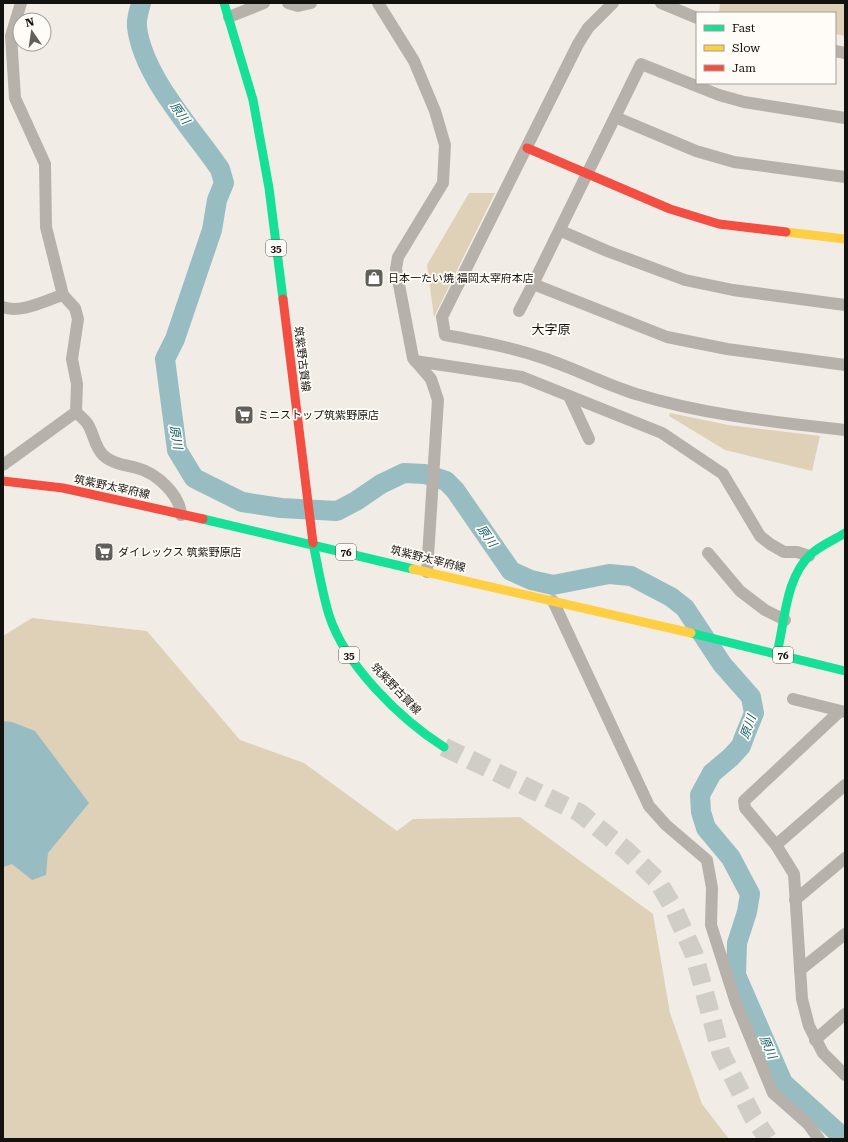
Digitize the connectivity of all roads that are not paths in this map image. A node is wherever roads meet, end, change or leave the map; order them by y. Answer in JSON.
{"nodes":[{"id":1,"x":21,"y":3,"type":"edge"},
{"id":2,"x":224,"y":3,"type":"edge"},
{"id":3,"x":264,"y":3,"type":"edge"},
{"id":4,"x":288,"y":3,"type":"edge"},
{"id":5,"x":311,"y":3,"type":"edge"},
{"id":6,"x":378,"y":3,"type":"edge"},
{"id":7,"x":612,"y":3,"type":"edge"},
{"id":8,"x":661,"y":3,"type":"edge"},
{"id":9,"x":228,"y":17,"type":"junction"},
{"id":10,"x":696,"y":18,"type":"edge"},
{"id":11,"x":7,"y":38,"type":"edge"},
{"id":12,"x":615,"y":117,"type":"junction"},
{"id":13,"x":845,"y":118,"type":"edge"},
{"id":14,"x":527,"y":148,"type":"junction"},
{"id":15,"x":587,"y":174,"type":"junction"},
{"id":16,"x":845,"y":177,"type":"edge"},
{"id":17,"x":561,"y":231,"type":"junction"},
{"id":18,"x":845,"y":239,"type":"edge"},
{"id":19,"x":533,"y":284,"type":"junction"},
{"id":20,"x":63,"y":295,"type":"junction"},
{"id":21,"x":845,"y":305,"type":"edge"},
{"id":22,"x":3,"y":307,"type":"edge"},
{"id":23,"x":519,"y":311,"type":"dead end"},
{"id":24,"x":415,"y":361,"type":"junction"},
{"id":25,"x":845,"y":365,"type":"edge"},
{"id":26,"x":569,"y":396,"type":"junction"},
{"id":27,"x":76,"y":412,"type":"junction"},
{"id":28,"x":845,"y":430,"type":"edge"},
{"id":29,"x":589,"y":439,"type":"dead end"},
{"id":30,"x":3,"y":465,"type":"edge"},
{"id":31,"x":3,"y":481,"type":"edge"},
{"id":32,"x":181,"y":514,"type":"junction"},
{"id":33,"x":845,"y":533,"type":"edge"},
{"id":34,"x":313,"y":544,"type":"junction"},
{"id":35,"x":708,"y":553,"type":"dead end"},
{"id":36,"x":809,"y":556,"type":"junction"},
{"id":37,"x":426,"y":572,"type":"junction"},
{"id":38,"x":553,"y":601,"type":"junction"},
{"id":39,"x":785,"y":620,"type":"junction"},
{"id":40,"x":777,"y":653,"type":"junction"},
{"id":41,"x":845,"y":671,"type":"edge"},
{"id":42,"x":793,"y":699,"type":"dead end"},
{"id":43,"x":842,"y":711,"type":"edge"},
{"id":44,"x":444,"y":747,"type":"tunnel mouth"},
{"id":45,"x":845,"y":785,"type":"edge"},
{"id":46,"x":776,"y":845,"type":"junction"},
{"id":47,"x":845,"y":858,"type":"edge"},
{"id":48,"x":795,"y":900,"type":"junction"},
{"id":49,"x":845,"y":934,"type":"edge"},
{"id":50,"x":800,"y":970,"type":"junction"},
{"id":51,"x":845,"y":1014,"type":"edge"},
{"id":52,"x":815,"y":1040,"type":"junction"},
{"id":53,"x":845,"y":1075,"type":"edge"},
{"id":54,"x":819,"y":1139,"type":"edge"}],
"edges":[{"from":1,"to":11,"type":"street"},
{"from":2,"to":9,"type":"main road","name":"筑紫野古賀線","number":"35"},
{"from":3,"to":9,"type":"street"},
{"from":4,"to":5,"type":"street"},
{"from":6,"to":24,"type":"street"},
{"from":7,"to":14,"type":"street"},
{"from":8,"to":10,"type":"street"},
{"from":9,"to":34,"type":"main road","name":"筑紫野古賀線","number":"35"},
{"from":11,"to":20,"type":"street"},
{"from":12,"to":13,"type":"street"},
{"from":12,"to":15,"type":"street"},
{"from":12,"to":16,"type":"street"},
{"from":14,"to":15,"type":"main road"},
{"from":14,"to":28,"type":"street"},
{"from":15,"to":17,"type":"street"},
{"from":15,"to":18,"type":"main road"},
{"from":17,"to":19,"type":"street"},
{"from":17,"to":21,"type":"street"},
{"from":19,"to":23,"type":"street"},
{"from":19,"to":25,"type":"street"},
{"from":20,"to":22,"type":"street"},
{"from":20,"to":27,"type":"street"},
{"from":24,"to":26,"type":"street"},
{"from":24,"to":37,"type":"street"},
{"from":26,"to":29,"type":"street"},
{"from":26,"to":36,"type":"street"},
{"from":27,"to":30,"type":"street"},
{"from":27,"to":32,"type":"street"},
{"from":31,"to":32,"type":"main road","name":"筑紫野太宰府線","number":"76"},
{"from":32,"to":34,"type":"main road","name":"筑紫野太宰府線","number":"76"},
{"from":33,"to":36,"type":"main road"},
{"from":34,"to":37,"type":"main road","name":"筑紫野太宰府線","number":"76"},
{"from":34,"to":44,"type":"main road","name":"筑紫野古賀線","number":"35"},
{"from":35,"to":39,"type":"street"},
{"from":36,"to":39,"type":"main road"},
{"from":37,"to":38,"type":"main road","name":"筑紫野太宰府線","number":"76"},
{"from":38,"to":40,"type":"main road","name":"筑紫野太宰府線","number":"76"},
{"from":38,"to":54,"type":"street"},
{"from":39,"to":40,"type":"main road"},
{"from":40,"to":41,"type":"main road","name":"筑紫野太宰府線","number":"76"},
{"from":42,"to":43,"type":"street"},
{"from":43,"to":46,"type":"street"},
{"from":45,"to":46,"type":"street"},
{"from":46,"to":48,"type":"street"},
{"from":47,"to":48,"type":"street"},
{"from":48,"to":50,"type":"street"},
{"from":49,"to":50,"type":"street"},
{"from":50,"to":52,"type":"street"},
{"from":51,"to":52,"type":"street"},
{"from":52,"to":53,"type":"street"}]}
